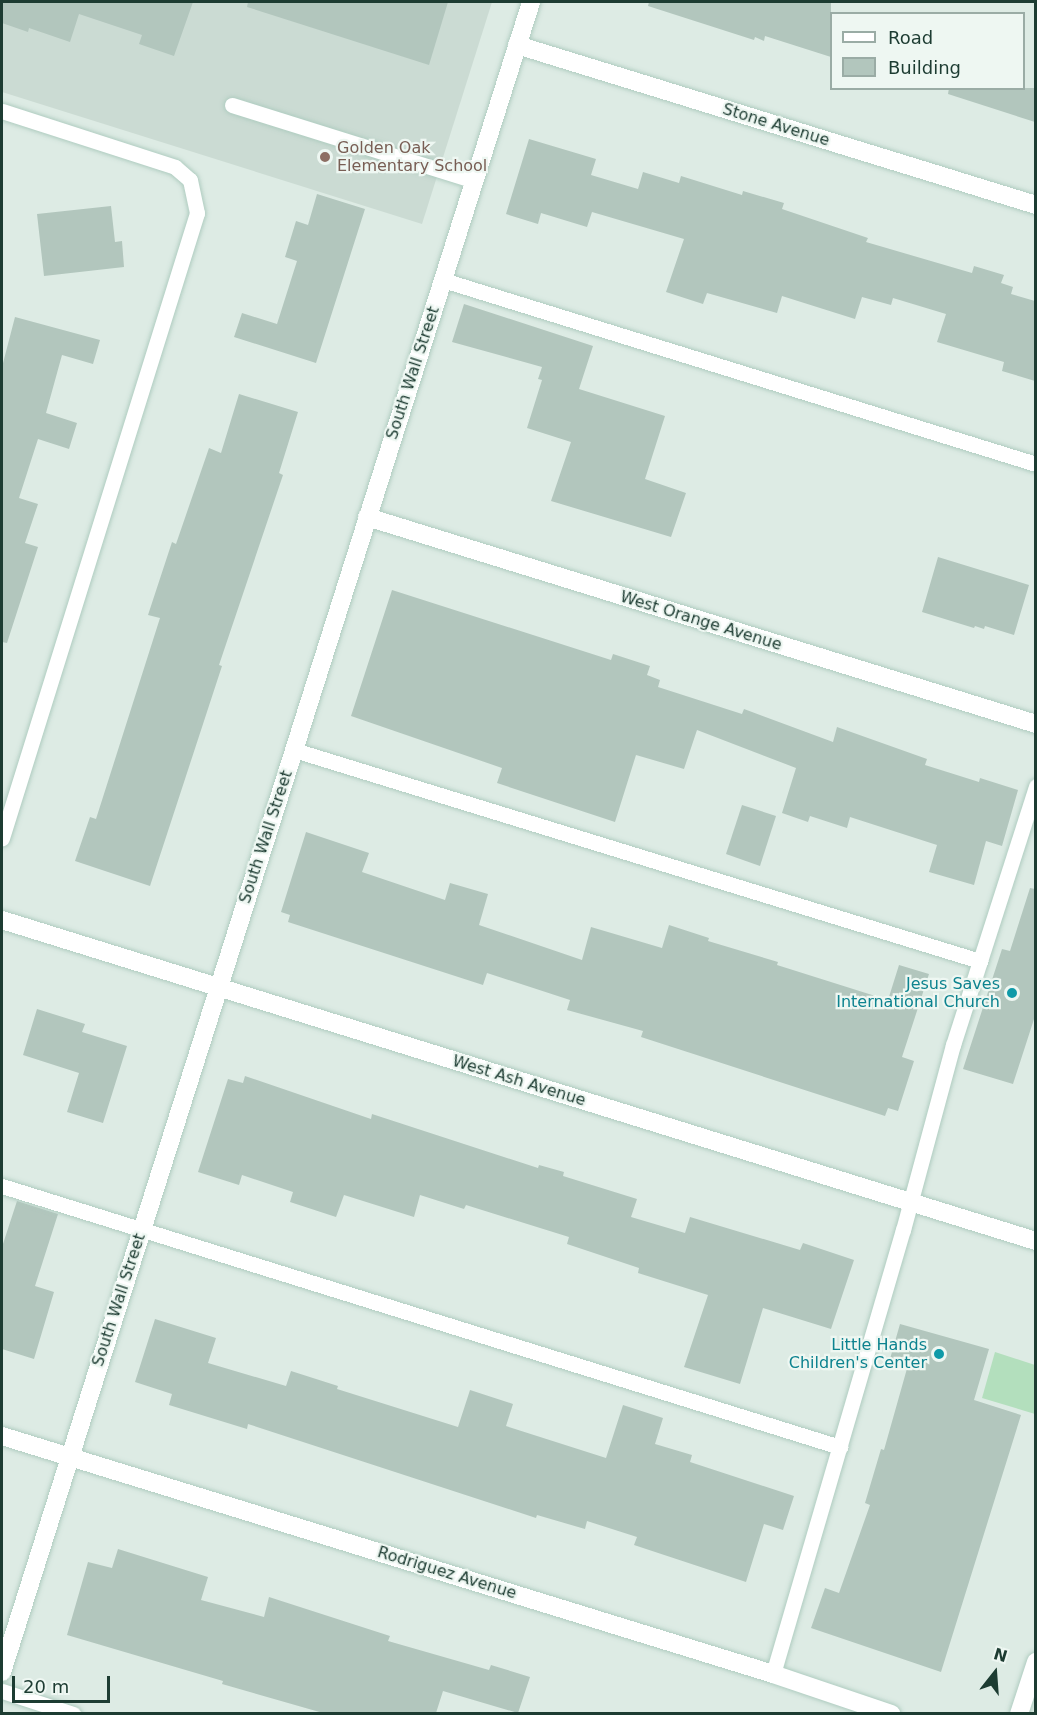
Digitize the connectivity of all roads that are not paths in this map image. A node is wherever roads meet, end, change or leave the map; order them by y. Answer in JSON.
{"nodes":[{"id":1,"x":531,"y":2,"type":"edge"},
{"id":2,"x":517,"y":45,"type":"junction"},
{"id":3,"x":232,"y":105,"type":"dead end"},
{"id":4,"x":2,"y":111,"type":"edge"},
{"id":5,"x":474,"y":181,"type":"junction"},
{"id":6,"x":1035,"y":205,"type":"edge"},
{"id":7,"x":443,"y":280,"type":"junction"},
{"id":8,"x":1035,"y":464,"type":"edge"},
{"id":9,"x":367,"y":517,"type":"junction"},
{"id":10,"x":1035,"y":724,"type":"edge"},
{"id":11,"x":294,"y":750,"type":"junction"},
{"id":12,"x":1035,"y":786,"type":"edge"},
{"id":13,"x":2,"y":838,"type":"edge"},
{"id":14,"x":2,"y":920,"type":"edge"},
{"id":15,"x":980,"y":961,"type":"junction"},
{"id":16,"x":219,"y":987,"type":"junction"},
{"id":17,"x":2,"y":1186,"type":"edge"},
{"id":18,"x":910,"y":1204,"type":"junction"},
{"id":19,"x":142,"y":1229,"type":"junction"},
{"id":20,"x":1035,"y":1242,"type":"edge"},
{"id":21,"x":2,"y":1436,"type":"edge"},
{"id":22,"x":840,"y":1447,"type":"junction"},
{"id":23,"x":69,"y":1457,"type":"junction"},
{"id":24,"x":1035,"y":1662,"type":"edge"},
{"id":25,"x":2,"y":1672,"type":"edge"},
{"id":26,"x":773,"y":1674,"type":"junction"},
{"id":27,"x":2,"y":1691,"type":"edge"},
{"id":28,"x":73,"y":1713,"type":"edge"},
{"id":29,"x":891,"y":1713,"type":"edge"},
{"id":30,"x":1019,"y":1713,"type":"edge"}],
"edges":[{"from":1,"to":2,"type":"street","name":"South Wall Street"},
{"from":2,"to":5,"type":"street","name":"South Wall Street"},
{"from":2,"to":6,"type":"street","name":"Stone Avenue"},
{"from":3,"to":5,"type":"lane"},
{"from":4,"to":13,"type":"lane"},
{"from":5,"to":7,"type":"street","name":"South Wall Street"},
{"from":7,"to":8,"type":"lane"},
{"from":7,"to":9,"type":"street","name":"South Wall Street"},
{"from":9,"to":10,"type":"street","name":"West Orange Avenue"},
{"from":9,"to":11,"type":"street","name":"South Wall Street"},
{"from":11,"to":15,"type":"lane"},
{"from":11,"to":16,"type":"street","name":"South Wall Street"},
{"from":12,"to":15,"type":"lane"},
{"from":14,"to":16,"type":"street","name":"West Ash Avenue"},
{"from":15,"to":18,"type":"lane"},
{"from":16,"to":18,"type":"street","name":"West Ash Avenue"},
{"from":16,"to":19,"type":"street","name":"South Wall Street"},
{"from":17,"to":19,"type":"lane"},
{"from":18,"to":20,"type":"street","name":"West Ash Avenue"},
{"from":18,"to":22,"type":"lane"},
{"from":19,"to":22,"type":"lane"},
{"from":19,"to":23,"type":"street","name":"South Wall Street"},
{"from":21,"to":23,"type":"street","name":"Rodriguez Avenue"},
{"from":22,"to":26,"type":"lane"},
{"from":23,"to":25,"type":"street","name":"South Wall Street"},
{"from":23,"to":26,"type":"street","name":"Rodriguez Avenue"},
{"from":24,"to":30,"type":"street"},
{"from":26,"to":29,"type":"street","name":"Rodriguez Avenue"},
{"from":27,"to":28,"type":"lane"}]}
